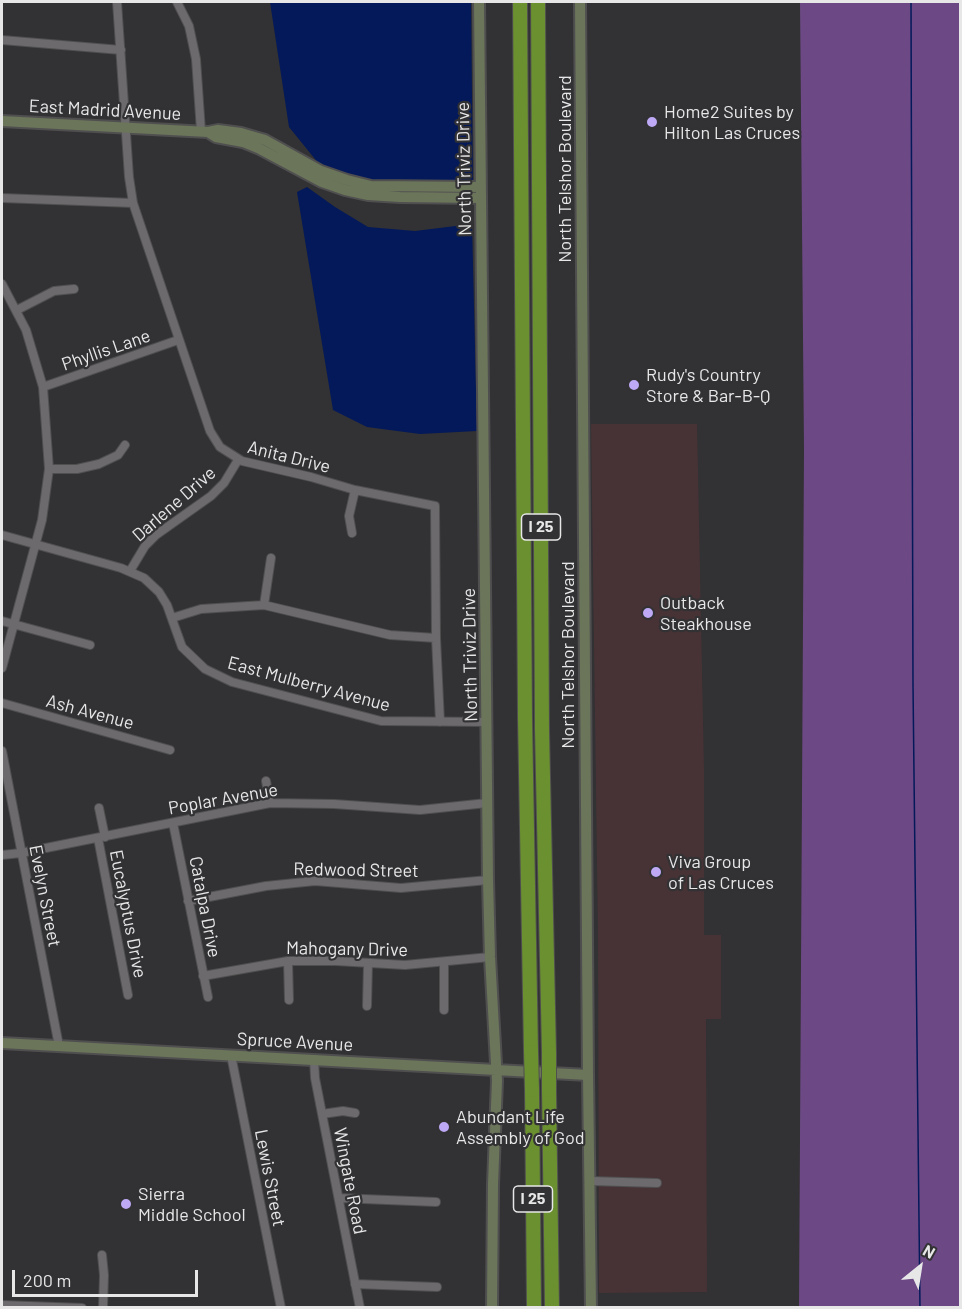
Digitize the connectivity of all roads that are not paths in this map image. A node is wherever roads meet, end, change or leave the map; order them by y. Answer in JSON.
{"nodes":[{"id":1,"x":117,"y":2,"type":"edge"},
{"id":2,"x":177,"y":2,"type":"edge"},
{"id":3,"x":479,"y":2,"type":"edge"},
{"id":4,"x":520,"y":2,"type":"edge"},
{"id":5,"x":538,"y":2,"type":"edge"},
{"id":6,"x":580,"y":2,"type":"edge"},
{"id":7,"x":2,"y":40,"type":"edge"},
{"id":8,"x":121,"y":50,"type":"junction"},
{"id":9,"x":2,"y":121,"type":"edge"},
{"id":10,"x":126,"y":128,"type":"junction"},
{"id":11,"x":204,"y":132,"type":"junction"},
{"id":12,"x":480,"y":193,"type":"junction"},
{"id":13,"x":2,"y":198,"type":"edge"},
{"id":14,"x":133,"y":203,"type":"junction"},
{"id":15,"x":2,"y":284,"type":"edge"},
{"id":16,"x":74,"y":289,"type":"dead end"},
{"id":17,"x":16,"y":310,"type":"junction"},
{"id":18,"x":178,"y":340,"type":"junction"},
{"id":19,"x":43,"y":387,"type":"junction"},
{"id":20,"x":125,"y":445,"type":"dead end"},
{"id":21,"x":238,"y":460,"type":"junction"},
{"id":22,"x":49,"y":469,"type":"junction"},
{"id":23,"x":355,"y":490,"type":"junction"},
{"id":24,"x":351,"y":533,"type":"dead end"},
{"id":25,"x":2,"y":536,"type":"edge"},
{"id":26,"x":35,"y":544,"type":"junction"},
{"id":27,"x":272,"y":558,"type":"dead end"},
{"id":28,"x":130,"y":571,"type":"junction"},
{"id":29,"x":264,"y":605,"type":"junction"},
{"id":30,"x":172,"y":618,"type":"junction"},
{"id":31,"x":2,"y":621,"type":"edge"},
{"id":32,"x":13,"y":624,"type":"junction"},
{"id":33,"x":436,"y":638,"type":"junction"},
{"id":34,"x":90,"y":645,"type":"dead end"},
{"id":35,"x":2,"y":669,"type":"edge"},
{"id":36,"x":2,"y":703,"type":"edge"},
{"id":37,"x":440,"y":722,"type":"junction"},
{"id":38,"x":487,"y":722,"type":"junction"},
{"id":39,"x":171,"y":750,"type":"dead end"},
{"id":40,"x":2,"y":751,"type":"edge"},
{"id":41,"x":3,"y":770,"type":"edge"},
{"id":42,"x":266,"y":781,"type":"dead end"},
{"id":43,"x":270,"y":803,"type":"junction"},
{"id":44,"x":488,"y":803,"type":"junction"},
{"id":45,"x":99,"y":808,"type":"dead end"},
{"id":46,"x":173,"y":823,"type":"junction"},
{"id":47,"x":101,"y":837,"type":"junction"},
{"id":48,"x":21,"y":853,"type":"junction"},
{"id":49,"x":2,"y":855,"type":"edge"},
{"id":50,"x":488,"y":879,"type":"junction"},
{"id":51,"x":188,"y":901,"type":"junction"},
{"id":52,"x":490,"y":957,"type":"junction"},
{"id":53,"x":288,"y":961,"type":"junction"},
{"id":54,"x":444,"y":962,"type":"junction"},
{"id":55,"x":368,"y":963,"type":"junction"},
{"id":56,"x":203,"y":976,"type":"junction"},
{"id":57,"x":128,"y":995,"type":"dead end"},
{"id":58,"x":208,"y":997,"type":"dead end"},
{"id":59,"x":289,"y":1000,"type":"dead end"},
{"id":60,"x":367,"y":1006,"type":"dead end"},
{"id":61,"x":444,"y":1010,"type":"dead end"},
{"id":62,"x":2,"y":1043,"type":"edge"},
{"id":63,"x":59,"y":1046,"type":"junction"},
{"id":64,"x":231,"y":1055,"type":"junction"},
{"id":65,"x":314,"y":1059,"type":"junction"},
{"id":66,"x":496,"y":1068,"type":"junction"},
{"id":67,"x":588,"y":1075,"type":"junction"},
{"id":68,"x":355,"y":1113,"type":"dead end"},
{"id":69,"x":322,"y":1114,"type":"junction"},
{"id":70,"x":590,"y":1181,"type":"junction"},
{"id":71,"x":657,"y":1183,"type":"dead end"},
{"id":72,"x":339,"y":1198,"type":"junction"},
{"id":73,"x":436,"y":1202,"type":"dead end"},
{"id":74,"x":102,"y":1255,"type":"dead end"},
{"id":75,"x":355,"y":1284,"type":"junction"},
{"id":76,"x":437,"y":1287,"type":"dead end"},
{"id":77,"x":2,"y":1305,"type":"edge"},
{"id":78,"x":82,"y":1308,"type":"edge"},
{"id":79,"x":103,"y":1308,"type":"edge"},
{"id":80,"x":281,"y":1308,"type":"edge"},
{"id":81,"x":360,"y":1308,"type":"edge"},
{"id":82,"x":492,"y":1308,"type":"edge"},
{"id":83,"x":534,"y":1308,"type":"edge"},
{"id":84,"x":552,"y":1308,"type":"edge"},
{"id":85,"x":591,"y":1308,"type":"edge"}],
"edges":[{"from":1,"to":8,"type":"street","name":"Anita Drive"},
{"from":2,"to":11,"type":"street"},
{"from":3,"to":12,"type":"main road","name":"North Triviz Drive"},
{"from":4,"to":83,"type":"highway","number":"I 25","bridge":true},
{"from":5,"to":84,"type":"highway","number":"I 25","bridge":true},
{"from":6,"to":67,"type":"main road","name":"North Telshor Boulevard"},
{"from":7,"to":8,"type":"street"},
{"from":8,"to":10,"type":"street","name":"Anita Drive"},
{"from":9,"to":10,"type":"main road","name":"East Madrid Avenue"},
{"from":10,"to":11,"type":"main road","name":"East Madrid Avenue"},
{"from":10,"to":14,"type":"street","name":"Anita Drive"},
{"from":11,"to":12,"type":"main road","name":"East Madrid Avenue"},
{"from":12,"to":38,"type":"main road","name":"North Triviz Drive"},
{"from":13,"to":14,"type":"street"},
{"from":14,"to":18,"type":"street","name":"Anita Drive"},
{"from":15,"to":17,"type":"street"},
{"from":16,"to":17,"type":"street"},
{"from":17,"to":19,"type":"street"},
{"from":18,"to":19,"type":"street","name":"Phyllis Lane"},
{"from":18,"to":21,"type":"street","name":"Anita Drive"},
{"from":19,"to":22,"type":"street"},
{"from":20,"to":22,"type":"street"},
{"from":21,"to":23,"type":"street","name":"Anita Drive"},
{"from":21,"to":28,"type":"street","name":"Darlene Drive"},
{"from":22,"to":26,"type":"street"},
{"from":23,"to":24,"type":"street"},
{"from":23,"to":33,"type":"street","name":"Anita Drive"},
{"from":25,"to":26,"type":"street","name":"East Mulberry Avenue"},
{"from":26,"to":28,"type":"street","name":"East Mulberry Avenue"},
{"from":26,"to":32,"type":"street"},
{"from":27,"to":29,"type":"street"},
{"from":28,"to":30,"type":"street","name":"East Mulberry Avenue"},
{"from":29,"to":30,"type":"street"},
{"from":29,"to":33,"type":"street"},
{"from":30,"to":37,"type":"street","name":"East Mulberry Avenue"},
{"from":31,"to":32,"type":"street"},
{"from":32,"to":34,"type":"street"},
{"from":32,"to":35,"type":"street"},
{"from":33,"to":37,"type":"street","name":"Anita Drive"},
{"from":36,"to":39,"type":"street","name":"Ash Avenue"},
{"from":37,"to":38,"type":"street","name":"East Mulberry Avenue"},
{"from":38,"to":44,"type":"main road","name":"North Triviz Drive"},
{"from":40,"to":41,"type":"street","name":"Evelyn Street"},
{"from":41,"to":48,"type":"street","name":"Evelyn Street"},
{"from":42,"to":43,"type":"street"},
{"from":43,"to":44,"type":"street","name":"Poplar Avenue"},
{"from":43,"to":46,"type":"street","name":"Poplar Avenue"},
{"from":44,"to":50,"type":"main road","name":"North Triviz Drive"},
{"from":45,"to":47,"type":"street","name":"Eucalyptus Drive"},
{"from":46,"to":47,"type":"street","name":"Poplar Avenue"},
{"from":46,"to":51,"type":"street","name":"Catalpa Drive"},
{"from":47,"to":48,"type":"street","name":"Poplar Avenue"},
{"from":47,"to":57,"type":"street","name":"Eucalyptus Drive"},
{"from":48,"to":49,"type":"street","name":"Poplar Avenue"},
{"from":48,"to":63,"type":"street","name":"Evelyn Street"},
{"from":50,"to":51,"type":"street","name":"Redwood Street"},
{"from":50,"to":52,"type":"main road","name":"North Triviz Drive"},
{"from":51,"to":56,"type":"street","name":"Catalpa Drive"},
{"from":52,"to":54,"type":"street","name":"Mahogany Drive"},
{"from":52,"to":66,"type":"main road","name":"North Triviz Drive"},
{"from":53,"to":55,"type":"street","name":"Mahogany Drive"},
{"from":53,"to":56,"type":"street","name":"Mahogany Drive"},
{"from":53,"to":59,"type":"street"},
{"from":54,"to":55,"type":"street","name":"Mahogany Drive"},
{"from":54,"to":61,"type":"street"},
{"from":55,"to":60,"type":"street"},
{"from":56,"to":58,"type":"street","name":"Catalpa Drive"},
{"from":62,"to":63,"type":"main road","name":"Spruce Avenue"},
{"from":63,"to":64,"type":"main road","name":"Spruce Avenue"},
{"from":64,"to":65,"type":"main road","name":"Spruce Avenue"},
{"from":64,"to":80,"type":"street","name":"Lewis Street"},
{"from":65,"to":66,"type":"main road","name":"Spruce Avenue"},
{"from":65,"to":69,"type":"street","name":"Wingate Road"},
{"from":66,"to":67,"type":"main road","name":"Spruce Avenue"},
{"from":66,"to":82,"type":"main road","name":"North Triviz Drive"},
{"from":67,"to":70,"type":"main road","name":"North Telshor Boulevard"},
{"from":68,"to":69,"type":"street"},
{"from":69,"to":72,"type":"street","name":"Wingate Road"},
{"from":70,"to":71,"type":"street"},
{"from":70,"to":85,"type":"main road","name":"North Telshor Boulevard"},
{"from":72,"to":73,"type":"street"},
{"from":72,"to":75,"type":"street","name":"Wingate Road"},
{"from":74,"to":79,"type":"street"},
{"from":75,"to":76,"type":"street"},
{"from":75,"to":81,"type":"street","name":"Wingate Road"},
{"from":77,"to":78,"type":"street"}]}
